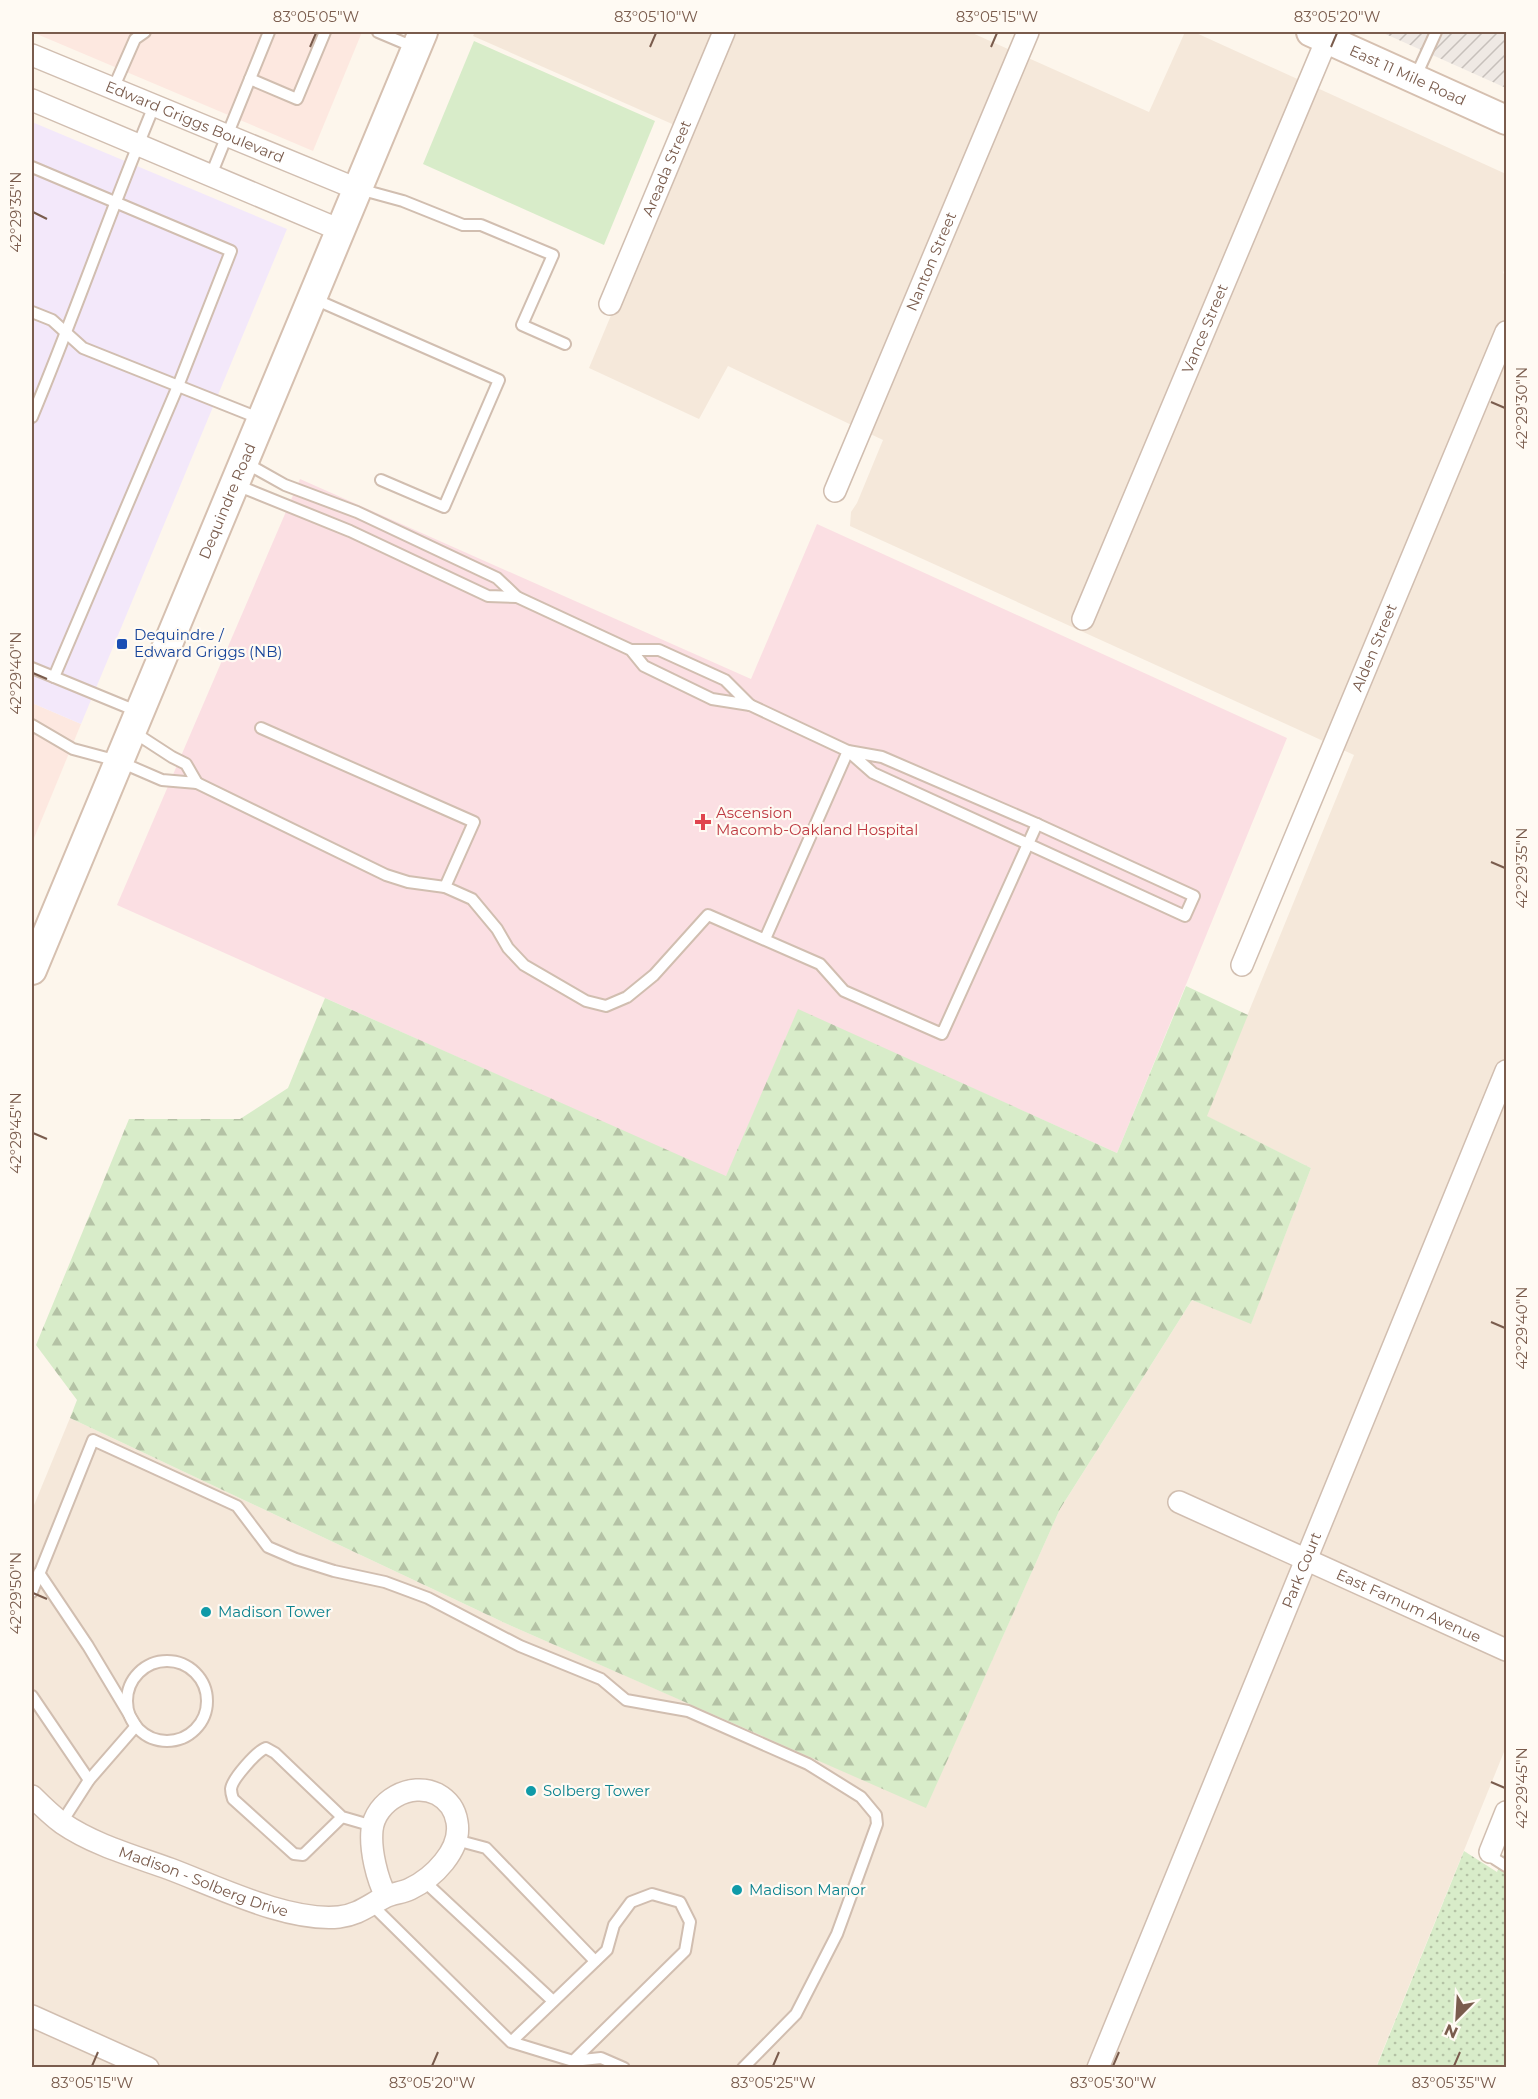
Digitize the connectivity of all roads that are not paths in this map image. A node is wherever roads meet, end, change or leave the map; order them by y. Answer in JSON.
{"nodes":[{"id":1,"x":145,"y":32,"type":"edge"},
{"id":2,"x":269,"y":32,"type":"edge"},
{"id":3,"x":325,"y":32,"type":"edge"},
{"id":4,"x":378,"y":32,"type":"edge"},
{"id":5,"x":724,"y":32,"type":"edge"},
{"id":6,"x":1028,"y":32,"type":"edge"},
{"id":7,"x":1436,"y":32,"type":"edge"},
{"id":8,"x":1323,"y":34,"type":"edge"},
{"id":9,"x":420,"y":40,"type":"edge"},
{"id":10,"x":32,"y":55,"type":"edge"},
{"id":11,"x":1415,"y":78,"type":"junction"},
{"id":12,"x":250,"y":79,"type":"junction"},
{"id":13,"x":113,"y":89,"type":"junction"},
{"id":14,"x":32,"y":100,"type":"edge"},
{"id":15,"x":154,"y":106,"type":"junction"},
{"id":16,"x":1506,"y":120,"type":"edge"},
{"id":17,"x":227,"y":135,"type":"junction"},
{"id":18,"x":138,"y":144,"type":"junction"},
{"id":19,"x":32,"y":167,"type":"edge"},
{"id":20,"x":211,"y":175,"type":"junction"},
{"id":21,"x":357,"y":189,"type":"junction"},
{"id":22,"x":115,"y":202,"type":"junction"},
{"id":23,"x":340,"y":230,"type":"junction"},
{"id":24,"x":312,"y":298,"type":"junction"},
{"id":25,"x":610,"y":304,"type":"dead end"},
{"id":26,"x":32,"y":312,"type":"edge"},
{"id":27,"x":1506,"y":332,"type":"edge"},
{"id":28,"x":66,"y":334,"type":"junction"},
{"id":29,"x":565,"y":344,"type":"dead end"},
{"id":30,"x":178,"y":386,"type":"junction"},
{"id":31,"x":32,"y":417,"type":"edge"},
{"id":32,"x":261,"y":420,"type":"junction"},
{"id":33,"x":239,"y":473,"type":"junction"},
{"id":34,"x":381,"y":480,"type":"dead end"},
{"id":35,"x":835,"y":491,"type":"dead end"},
{"id":36,"x":517,"y":597,"type":"junction"},
{"id":37,"x":1083,"y":619,"type":"dead end"},
{"id":38,"x":631,"y":650,"type":"junction"},
{"id":39,"x":32,"y":668,"type":"edge"},
{"id":40,"x":54,"y":677,"type":"junction"},
{"id":41,"x":750,"y":705,"type":"junction"},
{"id":42,"x":135,"y":721,"type":"junction"},
{"id":43,"x":32,"y":725,"type":"edge"},
{"id":44,"x":261,"y":728,"type":"dead end"},
{"id":45,"x":848,"y":751,"type":"junction"},
{"id":46,"x":118,"y":762,"type":"junction"},
{"id":47,"x":197,"y":783,"type":"junction"},
{"id":48,"x":1037,"y":825,"type":"junction"},
{"id":49,"x":1028,"y":844,"type":"junction"},
{"id":50,"x":446,"y":886,"type":"junction"},
{"id":51,"x":765,"y":939,"type":"junction"},
{"id":52,"x":1242,"y":965,"type":"dead end"},
{"id":53,"x":32,"y":970,"type":"edge"},
{"id":54,"x":1506,"y":1071,"type":"edge"},
{"id":55,"x":1179,"y":1502,"type":"dead end"},
{"id":56,"x":1306,"y":1560,"type":"junction"},
{"id":57,"x":39,"y":1573,"type":"junction"},
{"id":58,"x":32,"y":1592,"type":"edge"},
{"id":59,"x":1506,"y":1650,"type":"edge"},
{"id":60,"x":32,"y":1696,"type":"edge"},
{"id":61,"x":136,"y":1726,"type":"junction"},
{"id":62,"x":89,"y":1780,"type":"junction"},
{"id":63,"x":32,"y":1796,"type":"edge"},
{"id":64,"x":1506,"y":1812,"type":"edge"},
{"id":65,"x":342,"y":1817,"type":"junction"},
{"id":66,"x":62,"y":1822,"type":"junction"},
{"id":67,"x":373,"y":1826,"type":"junction"},
{"id":68,"x":456,"y":1840,"type":"junction"},
{"id":69,"x":1498,"y":1859,"type":"edge"},
{"id":70,"x":424,"y":1881,"type":"junction"},
{"id":71,"x":379,"y":1900,"type":"junction"},
{"id":72,"x":595,"y":1961,"type":"junction"},
{"id":73,"x":552,"y":2001,"type":"junction"},
{"id":74,"x":32,"y":2016,"type":"edge"},
{"id":75,"x":511,"y":2042,"type":"junction"},
{"id":76,"x":573,"y":2061,"type":"junction"},
{"id":77,"x":148,"y":2067,"type":"edge"},
{"id":78,"x":624,"y":2067,"type":"edge"},
{"id":79,"x":743,"y":2067,"type":"edge"},
{"id":80,"x":1098,"y":2067,"type":"edge"}],
"edges":[{"from":1,"to":13,"type":"lane"},
{"from":2,"to":12,"type":"lane"},
{"from":3,"to":12,"type":"lane"},
{"from":4,"to":9,"type":"lane"},
{"from":5,"to":25,"type":"street","name":"Areada Street"},
{"from":6,"to":35,"type":"street","name":"Nanton Street"},
{"from":7,"to":11,"type":"lane"},
{"from":8,"to":11,"type":"main road","name":"East 11 Mile Road"},
{"from":8,"to":37,"type":"street","name":"Vance Street"},
{"from":9,"to":21,"type":"main road","name":"Dequindre Road"},
{"from":10,"to":13,"type":"street","name":"Edward Griggs Boulevard"},
{"from":11,"to":16,"type":"main road","name":"East 11 Mile Road"},
{"from":12,"to":17,"type":"lane"},
{"from":13,"to":15,"type":"street","name":"Edward Griggs Boulevard"},
{"from":14,"to":18,"type":"street"},
{"from":15,"to":17,"type":"street","name":"Edward Griggs Boulevard"},
{"from":15,"to":18,"type":"lane"},
{"from":17,"to":20,"type":"lane"},
{"from":17,"to":21,"type":"street","name":"Edward Griggs Boulevard"},
{"from":18,"to":20,"type":"street"},
{"from":18,"to":22,"type":"lane"},
{"from":19,"to":22,"type":"lane"},
{"from":20,"to":23,"type":"street"},
{"from":21,"to":23,"type":"main road","name":"Dequindre Road"},
{"from":21,"to":29,"type":"lane"},
{"from":22,"to":28,"type":"lane"},
{"from":22,"to":30,"type":"lane"},
{"from":23,"to":24,"type":"main road","name":"Dequindre Road"},
{"from":24,"to":32,"type":"main road","name":"Dequindre Road"},
{"from":24,"to":34,"type":"lane"},
{"from":26,"to":28,"type":"lane"},
{"from":27,"to":52,"type":"street","name":"Alden Street"},
{"from":28,"to":30,"type":"lane"},
{"from":28,"to":31,"type":"lane"},
{"from":30,"to":32,"type":"lane"},
{"from":30,"to":40,"type":"lane"},
{"from":32,"to":33,"type":"main road","name":"Dequindre Road"},
{"from":33,"to":36,"type":"lane"},
{"from":33,"to":36,"type":"lane"},
{"from":33,"to":42,"type":"main road","name":"Dequindre Road"},
{"from":36,"to":38,"type":"lane"},
{"from":38,"to":41,"type":"lane"},
{"from":38,"to":41,"type":"lane"},
{"from":39,"to":40,"type":"lane"},
{"from":40,"to":42,"type":"lane"},
{"from":41,"to":45,"type":"lane"},
{"from":42,"to":46,"type":"main road","name":"Dequindre Road"},
{"from":42,"to":47,"type":"lane"},
{"from":43,"to":46,"type":"lane"},
{"from":44,"to":50,"type":"lane"},
{"from":45,"to":48,"type":"lane"},
{"from":45,"to":49,"type":"lane"},
{"from":45,"to":51,"type":"lane"},
{"from":46,"to":47,"type":"lane"},
{"from":46,"to":53,"type":"main road","name":"Dequindre Road"},
{"from":47,"to":50,"type":"lane"},
{"from":48,"to":49,"type":"lane"},
{"from":48,"to":49,"type":"lane"},
{"from":49,"to":51,"type":"lane"},
{"from":50,"to":51,"type":"lane"},
{"from":54,"to":56,"type":"street","name":"Park Court"},
{"from":55,"to":56,"type":"street","name":"East Farnum Avenue"},
{"from":56,"to":59,"type":"street","name":"East Farnum Avenue"},
{"from":56,"to":80,"type":"street","name":"Park Court"},
{"from":57,"to":58,"type":"lane"},
{"from":57,"to":61,"type":"lane"},
{"from":57,"to":79,"type":"lane"},
{"from":60,"to":62,"type":"lane"},
{"from":61,"to":61,"type":"lane"},
{"from":61,"to":62,"type":"lane"},
{"from":62,"to":66,"type":"lane"},
{"from":63,"to":66,"type":"street","name":"Madison - Solberg Drive"},
{"from":64,"to":69,"type":"street"},
{"from":65,"to":65,"type":"lane"},
{"from":65,"to":67,"type":"lane"},
{"from":66,"to":71,"type":"street","name":"Madison - Solberg Drive"},
{"from":67,"to":68,"type":"street"},
{"from":67,"to":71,"type":"street"},
{"from":68,"to":70,"type":"street","name":"Madison - Solberg Drive"},
{"from":68,"to":72,"type":"lane"},
{"from":70,"to":71,"type":"street","name":"Madison - Solberg Drive"},
{"from":70,"to":73,"type":"lane"},
{"from":71,"to":75,"type":"lane"},
{"from":72,"to":73,"type":"lane"},
{"from":72,"to":76,"type":"lane"},
{"from":73,"to":75,"type":"lane"},
{"from":74,"to":77,"type":"street"},
{"from":75,"to":76,"type":"lane"},
{"from":76,"to":78,"type":"lane"}]}
